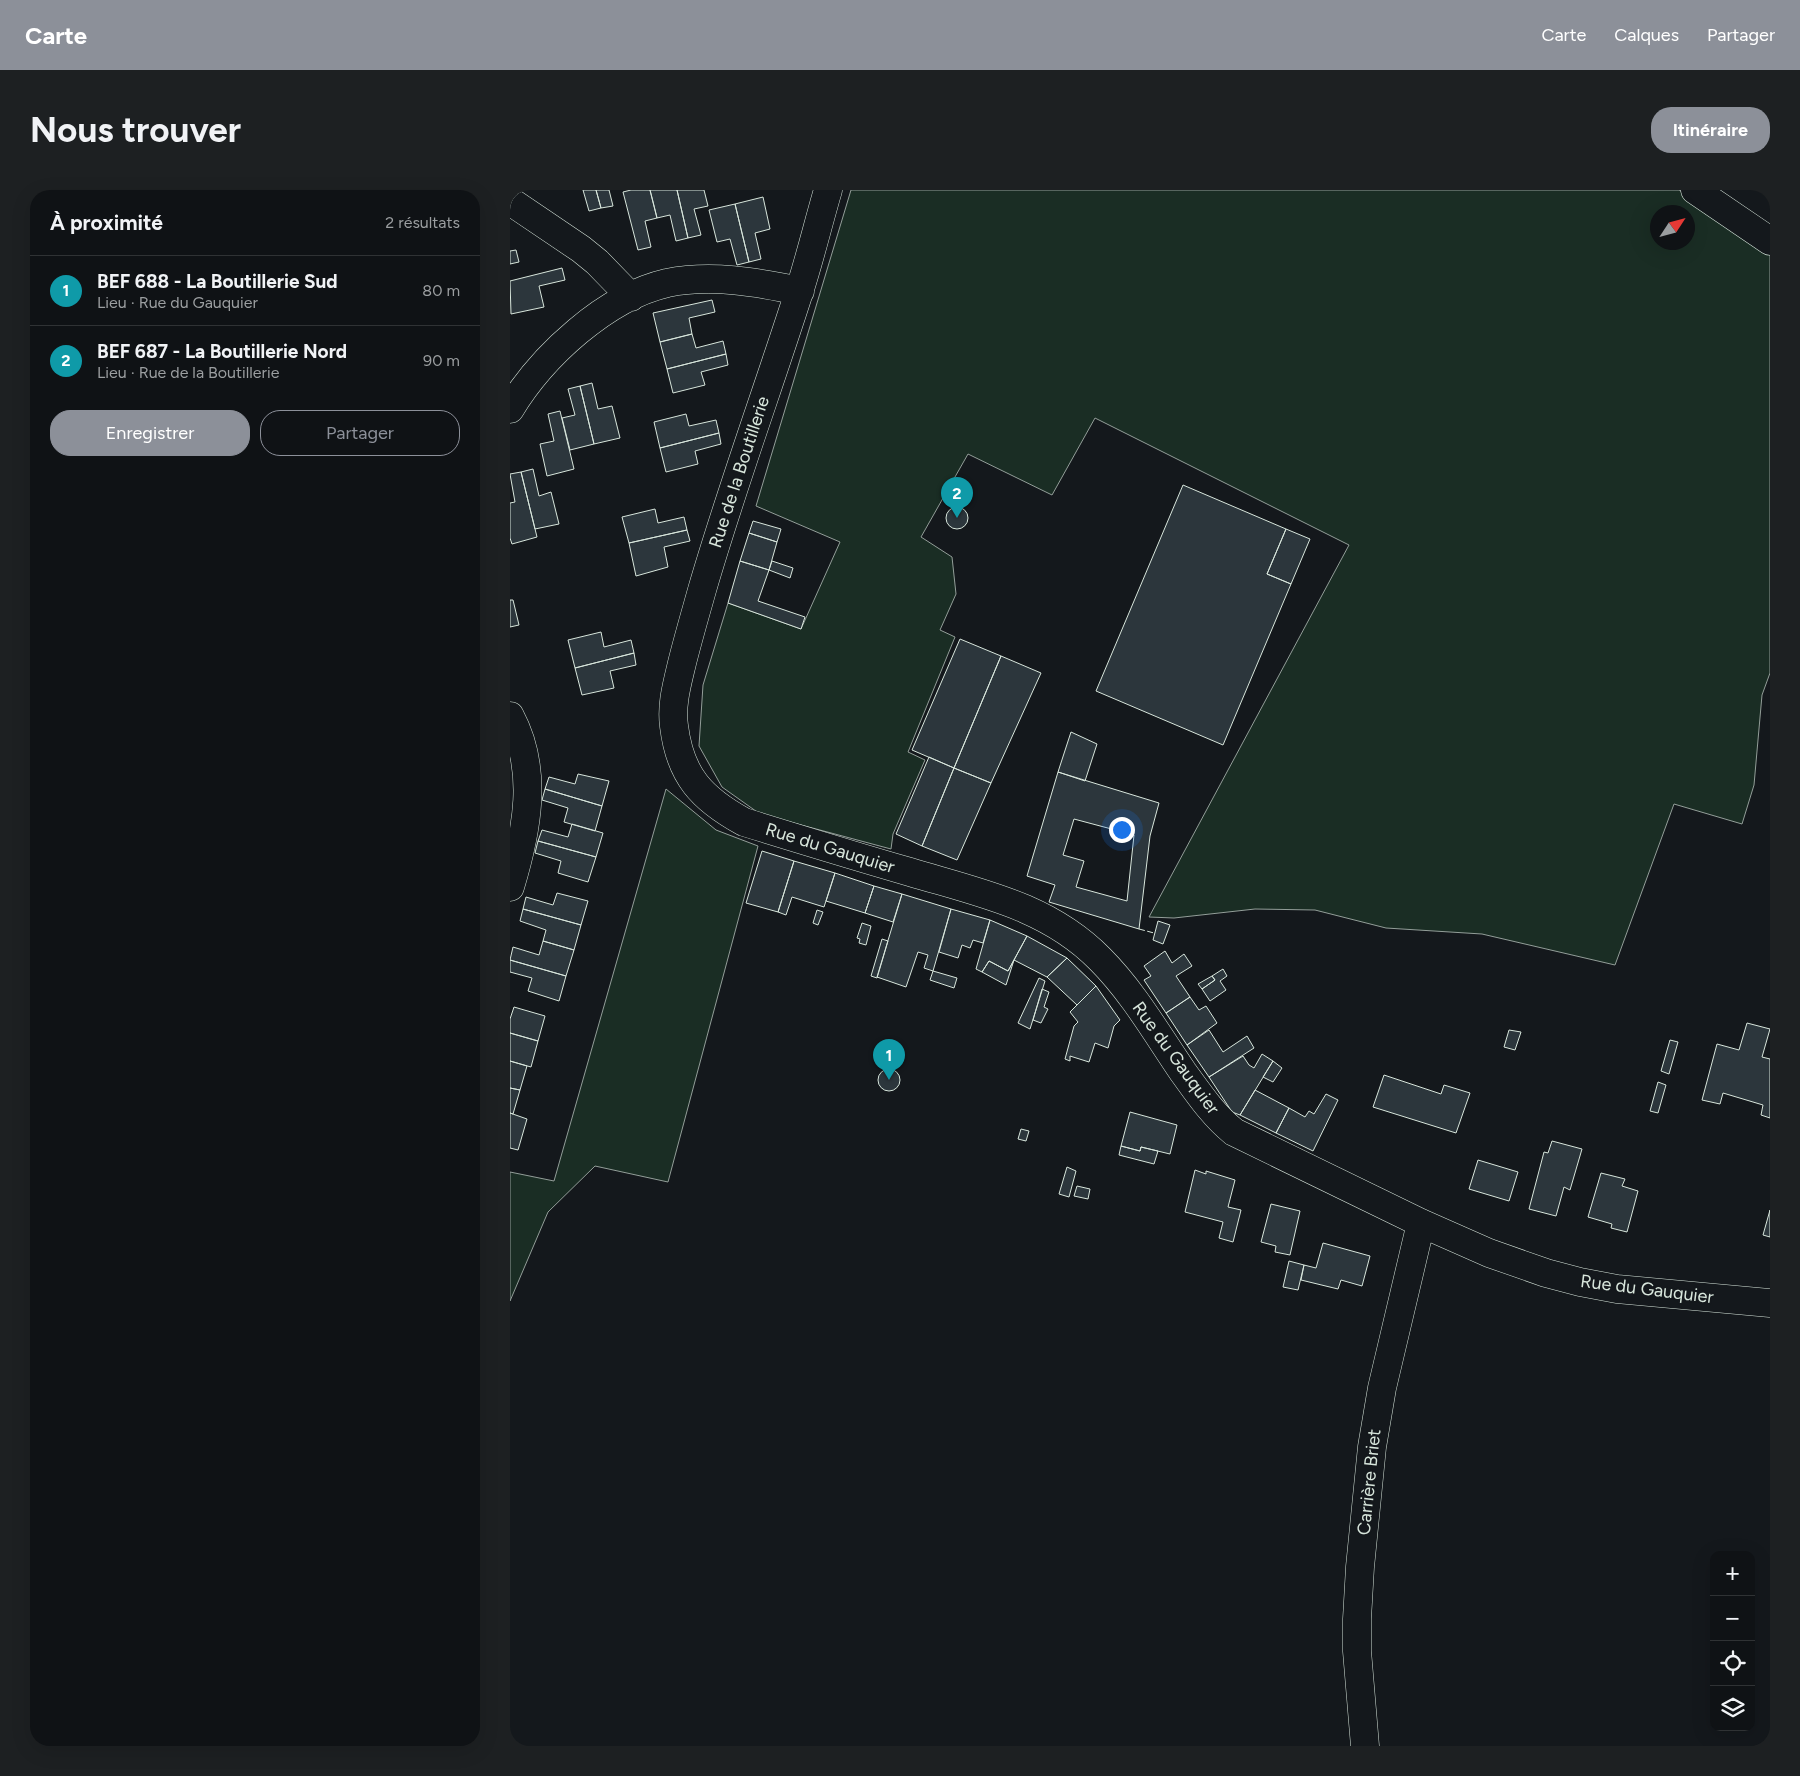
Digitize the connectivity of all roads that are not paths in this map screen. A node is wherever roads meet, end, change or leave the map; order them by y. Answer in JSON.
{"nodes":[{"id":1,"x":828,"y":190,"type":"edge"},
{"id":2,"x":1695,"y":190,"type":"edge"},
{"id":3,"x":510,"y":201,"type":"edge"},
{"id":4,"x":1770,"y":240,"type":"edge"},
{"id":5,"x":800,"y":291,"type":"junction"},
{"id":6,"x":631,"y":297,"type":"junction"},
{"id":7,"x":510,"y":409,"type":"edge"},
{"id":8,"x":510,"y":716,"type":"edge"},
{"id":9,"x":681,"y":757,"type":"joint"},
{"id":10,"x":510,"y":887,"type":"edge"},
{"id":11,"x":1421,"y":1223,"type":"junction"},
{"id":12,"x":1770,"y":1303,"type":"edge"},
{"id":13,"x":1365,"y":1746,"type":"edge"}],
"edges":[{"from":1,"to":5,"type":"street","name":"Rue de la Boutillerie"},
{"from":2,"to":4,"type":"street"},
{"from":3,"to":6,"type":"street"},
{"from":5,"to":6,"type":"street"},
{"from":5,"to":9,"type":"street","name":"Rue de la Boutillerie"},
{"from":6,"to":7,"type":"street"},
{"from":8,"to":10,"type":"street"},
{"from":9,"to":11,"type":"street","name":"Rue du Gauquier"},
{"from":11,"to":12,"type":"street","name":"Rue du Gauquier"},
{"from":11,"to":13,"type":"street","name":"Carrière Briet"}]}
